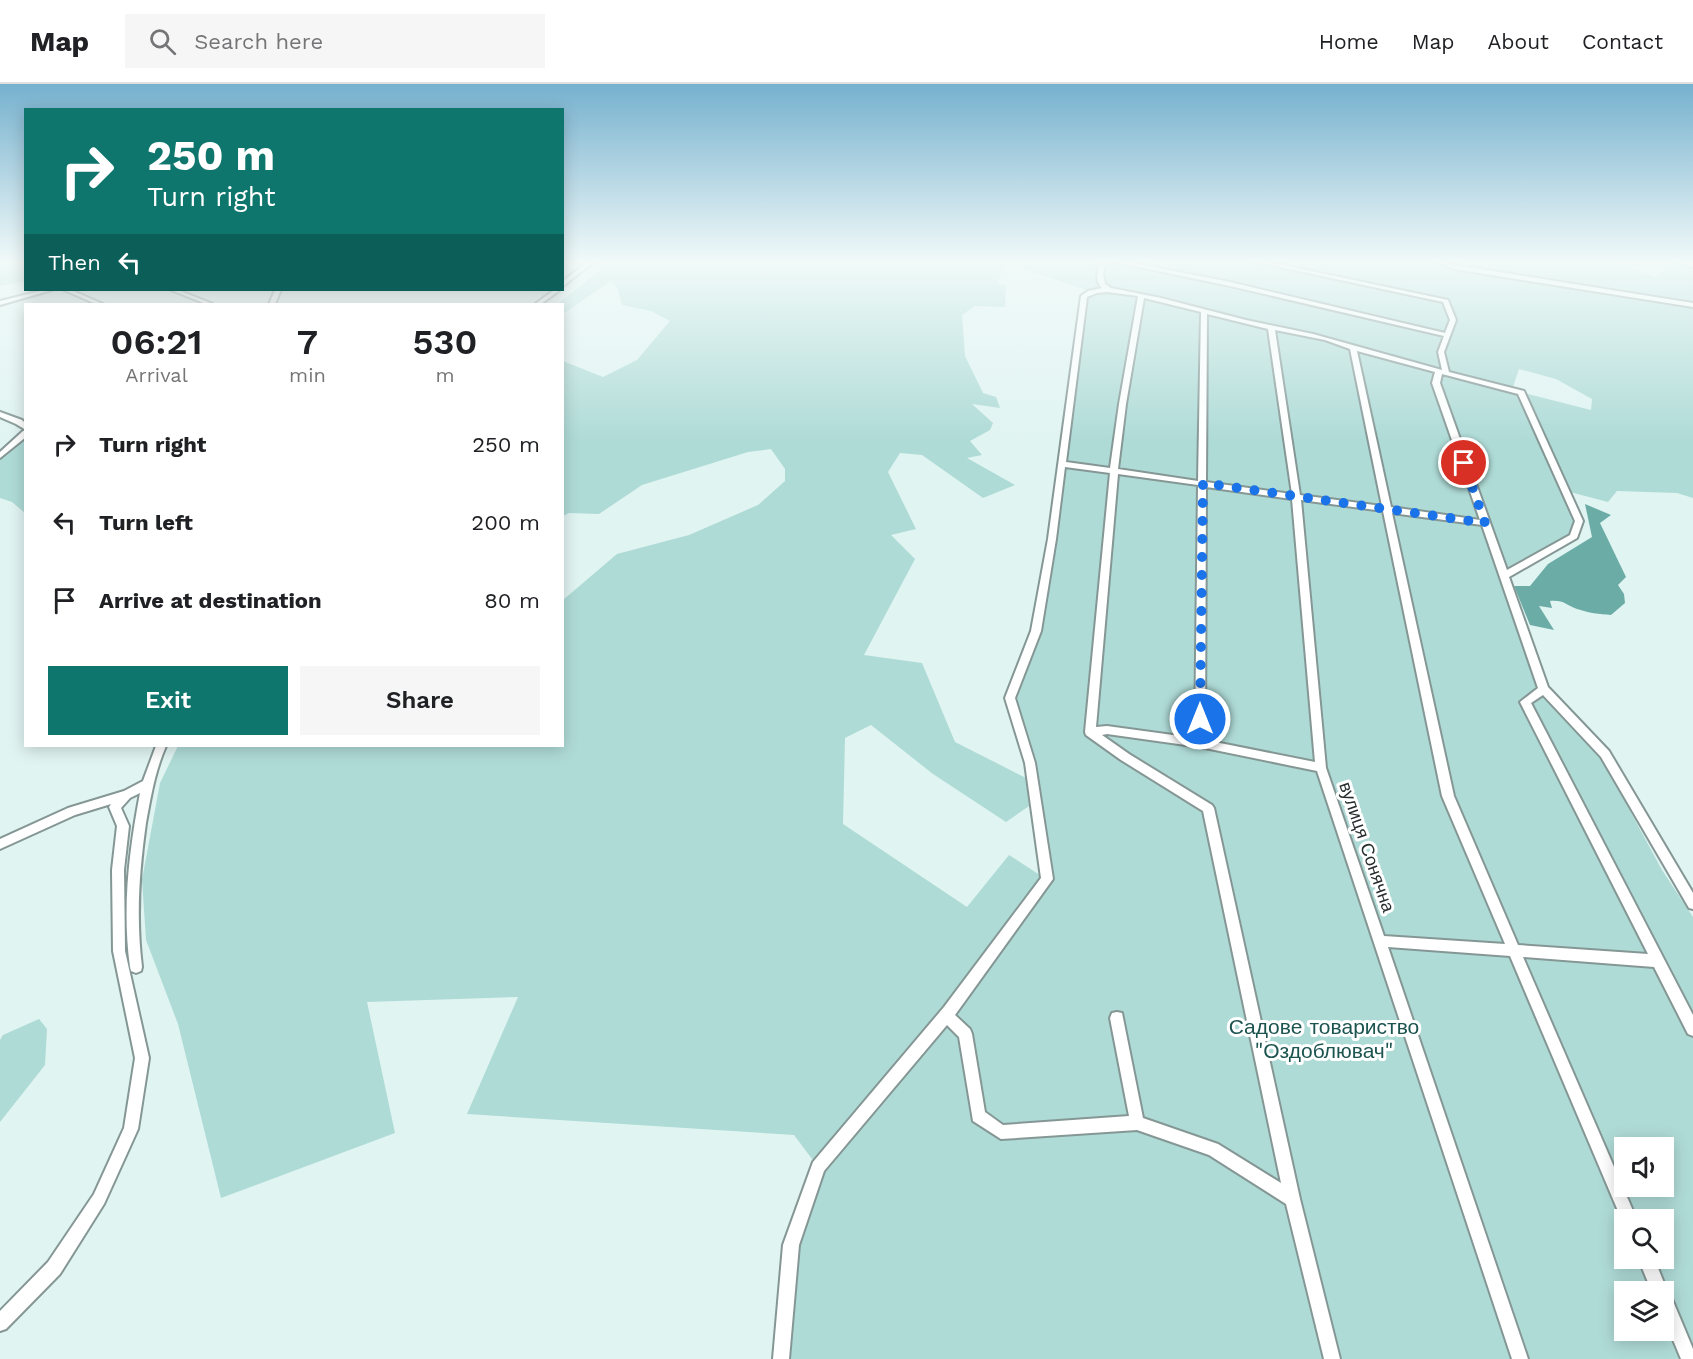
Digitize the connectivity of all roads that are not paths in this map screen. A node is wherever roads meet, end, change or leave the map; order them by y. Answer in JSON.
{"nodes":[{"id":1,"x":1081,"y":320,"type":"edge"},
{"id":2,"x":1136,"y":320,"type":"edge"},
{"id":3,"x":1204,"y":320,"type":"edge"},
{"id":4,"x":1245,"y":320,"type":"edge"},
{"id":5,"x":1385,"y":320,"type":"edge"},
{"id":6,"x":1453,"y":320,"type":"edge"},
{"id":7,"x":1271,"y":327,"type":"junction"},
{"id":8,"x":1447,"y":335,"type":"junction"},
{"id":9,"x":1353,"y":348,"type":"junction"},
{"id":10,"x":1443,"y":372,"type":"junction"},
{"id":11,"x":0,"y":414,"type":"edge"},
{"id":12,"x":24,"y":426,"type":"edge"},
{"id":13,"x":24,"y":435,"type":"edge"},
{"id":14,"x":0,"y":456,"type":"edge"},
{"id":15,"x":1062,"y":464,"type":"junction"},
{"id":16,"x":1115,"y":470,"type":"junction"},
{"id":17,"x":1203,"y":483,"type":"junction"},
{"id":18,"x":1296,"y":496,"type":"junction"},
{"id":19,"x":1388,"y":510,"type":"junction"},
{"id":20,"x":1485,"y":523,"type":"junction"},
{"id":21,"x":1503,"y":576,"type":"junction"},
{"id":22,"x":1544,"y":689,"type":"junction"},
{"id":23,"x":1090,"y":732,"type":"junction"},
{"id":24,"x":1200,"y":743,"type":"junction"},
{"id":25,"x":160,"y":747,"type":"edge"},
{"id":26,"x":1321,"y":768,"type":"junction"},
{"id":27,"x":147,"y":784,"type":"junction"},
{"id":28,"x":126,"y":795,"type":"junction"},
{"id":29,"x":0,"y":844,"type":"edge"},
{"id":30,"x":1693,"y":903,"type":"edge"},
{"id":31,"x":1379,"y":941,"type":"junction"},
{"id":32,"x":1515,"y":951,"type":"junction"},
{"id":33,"x":1656,"y":960,"type":"junction"},
{"id":34,"x":136,"y":967,"type":"dead end"},
{"id":35,"x":946,"y":1015,"type":"junction"},
{"id":36,"x":1117,"y":1018,"type":"dead end"},
{"id":37,"x":1693,"y":1029,"type":"edge"},
{"id":38,"x":1137,"y":1123,"type":"junction"},
{"id":39,"x":1292,"y":1199,"type":"junction"},
{"id":40,"x":1624,"y":1209,"type":"edge"},
{"id":41,"x":0,"y":1323,"type":"edge"},
{"id":42,"x":1674,"y":1324,"type":"edge"},
{"id":43,"x":781,"y":1359,"type":"edge"},
{"id":44,"x":1332,"y":1359,"type":"edge"},
{"id":45,"x":1520,"y":1359,"type":"edge"},
{"id":46,"x":1689,"y":1359,"type":"edge"}],
"edges":[{"from":1,"to":15,"type":"street"},
{"from":2,"to":16,"type":"street"},
{"from":3,"to":17,"type":"street"},
{"from":4,"to":7,"type":"street"},
{"from":5,"to":8,"type":"street"},
{"from":6,"to":8,"type":"street"},
{"from":7,"to":9,"type":"street"},
{"from":7,"to":18,"type":"street","name":"вулиця Сонячна"},
{"from":8,"to":10,"type":"street"},
{"from":9,"to":10,"type":"street"},
{"from":9,"to":19,"type":"street"},
{"from":10,"to":20,"type":"street"},
{"from":10,"to":21,"type":"street"},
{"from":11,"to":12,"type":"street"},
{"from":13,"to":14,"type":"street"},
{"from":15,"to":16,"type":"street"},
{"from":15,"to":35,"type":"street"},
{"from":16,"to":17,"type":"street"},
{"from":16,"to":23,"type":"street"},
{"from":17,"to":18,"type":"street"},
{"from":17,"to":24,"type":"street"},
{"from":18,"to":19,"type":"street"},
{"from":18,"to":26,"type":"street","name":"вулиця Сонячна"},
{"from":19,"to":20,"type":"street"},
{"from":19,"to":32,"type":"street"},
{"from":20,"to":21,"type":"street"},
{"from":21,"to":22,"type":"street"},
{"from":22,"to":30,"type":"street"},
{"from":22,"to":33,"type":"street"},
{"from":23,"to":24,"type":"street"},
{"from":23,"to":39,"type":"street"},
{"from":24,"to":26,"type":"street"},
{"from":25,"to":27,"type":"street"},
{"from":26,"to":31,"type":"street","name":"вулиця Сонячна"},
{"from":27,"to":28,"type":"street"},
{"from":27,"to":34,"type":"street"},
{"from":28,"to":29,"type":"street"},
{"from":28,"to":41,"type":"street"},
{"from":31,"to":32,"type":"street"},
{"from":31,"to":45,"type":"street","name":"вулиця Сонячна"},
{"from":32,"to":33,"type":"street"},
{"from":32,"to":40,"type":"street"},
{"from":33,"to":37,"type":"street"},
{"from":35,"to":38,"type":"street"},
{"from":35,"to":43,"type":"street"},
{"from":36,"to":38,"type":"street"},
{"from":38,"to":39,"type":"street"},
{"from":39,"to":44,"type":"street"},
{"from":42,"to":46,"type":"street"}]}
